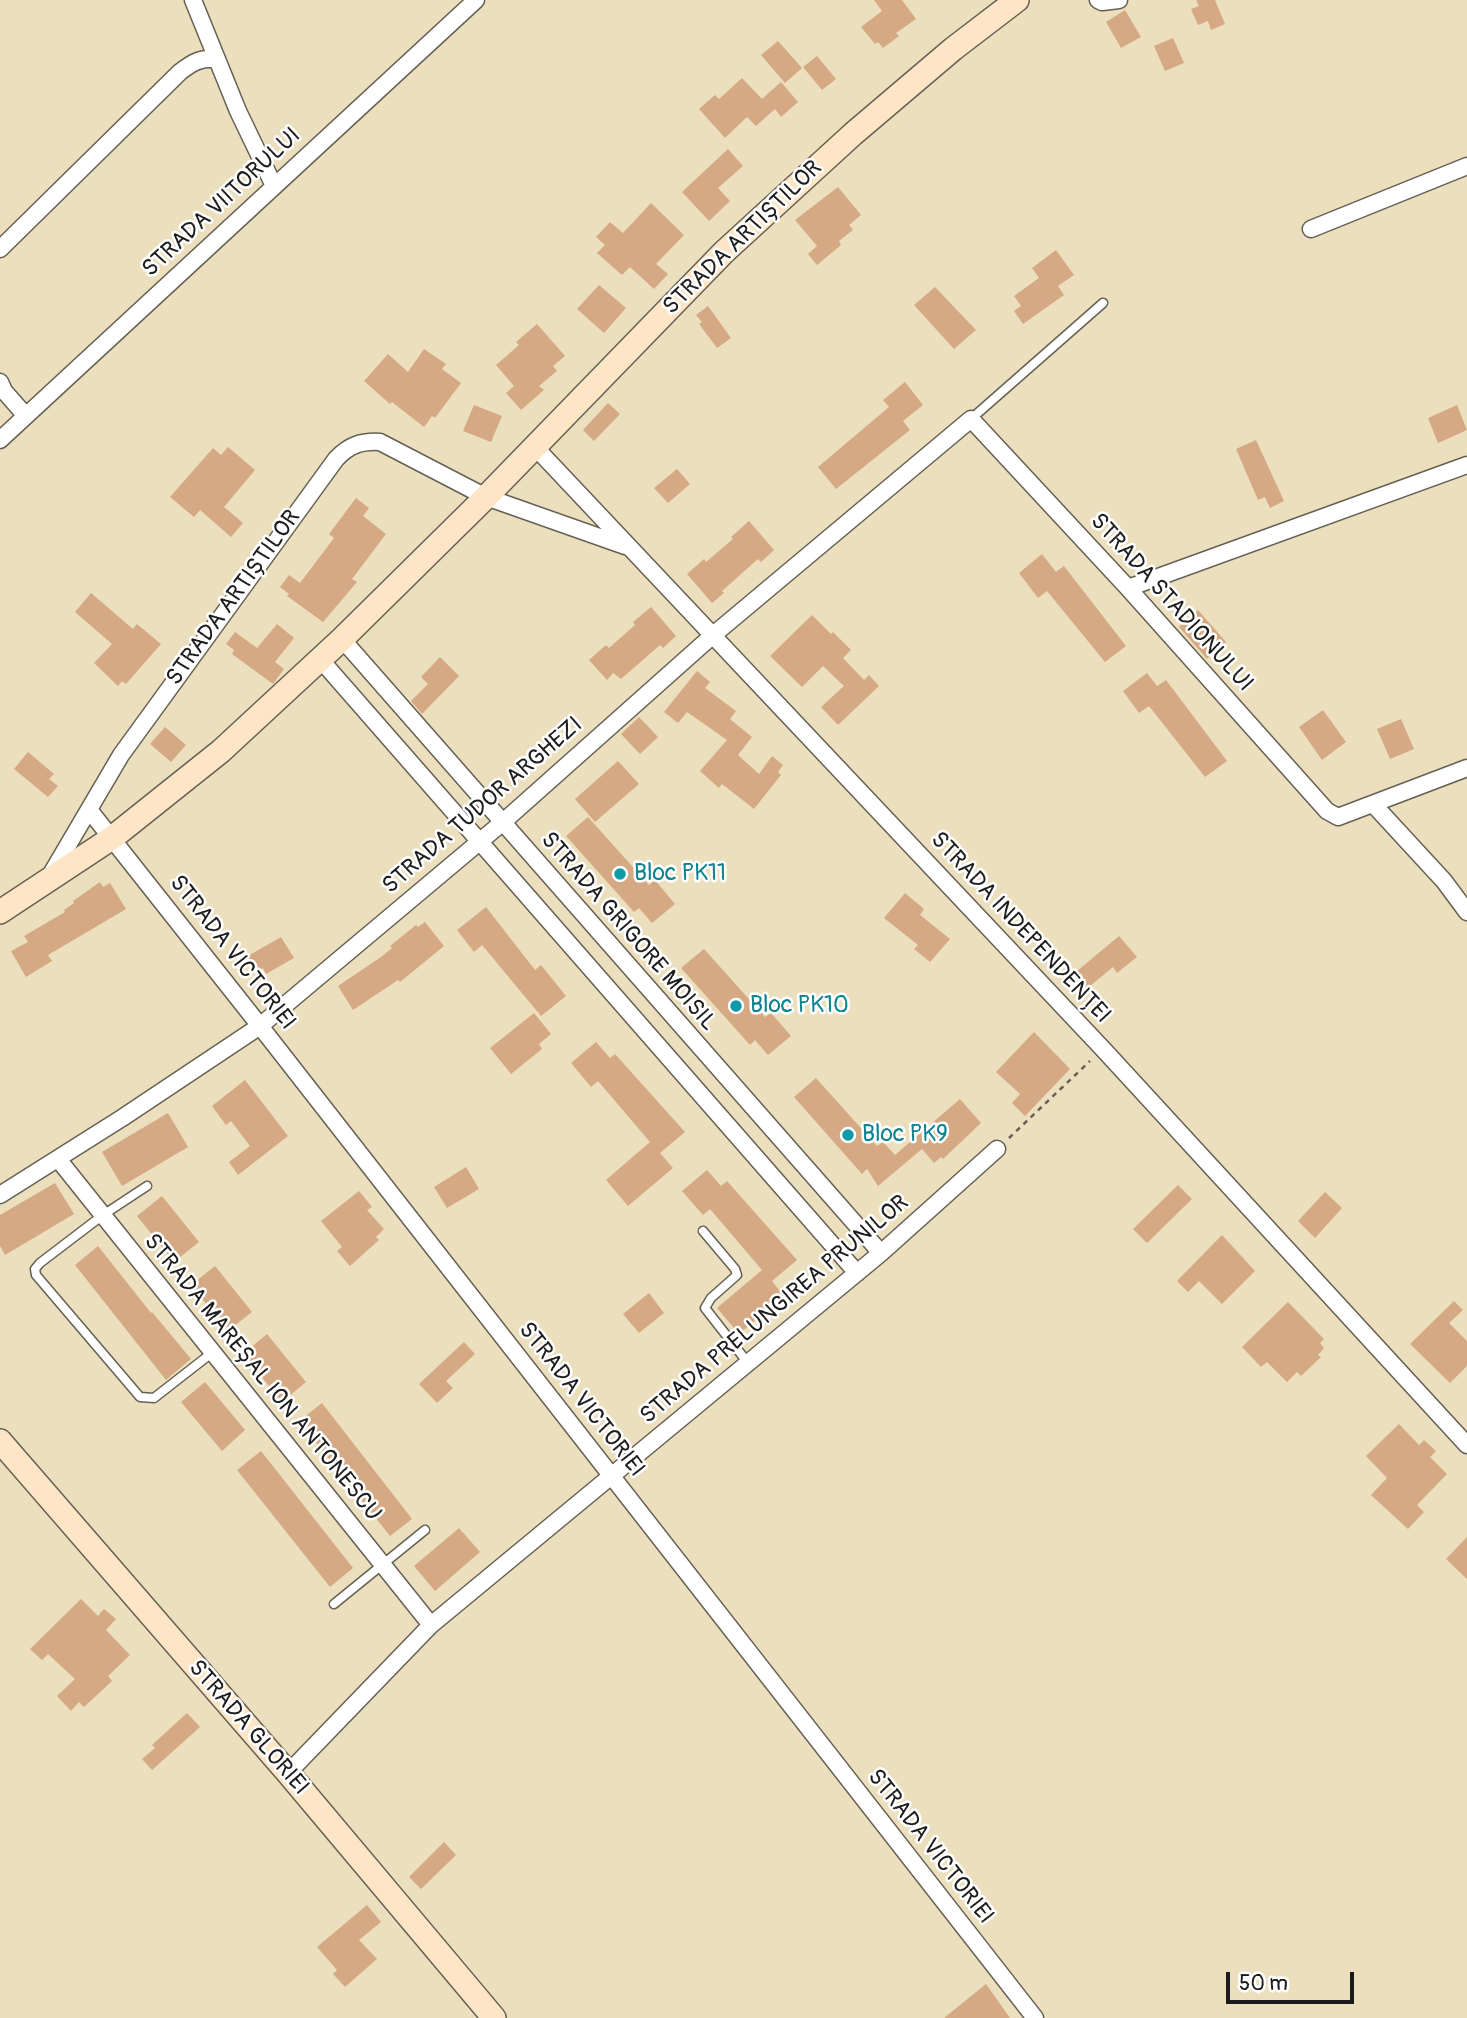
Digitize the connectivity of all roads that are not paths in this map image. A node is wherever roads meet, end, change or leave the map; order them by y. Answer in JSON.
{"nodes":[{"id":1,"x":193,"y":0,"type":"edge"},
{"id":2,"x":476,"y":0,"type":"edge"},
{"id":3,"x":1017,"y":0,"type":"edge"},
{"id":4,"x":1098,"y":0,"type":"edge"},
{"id":5,"x":1119,"y":0,"type":"edge"},
{"id":6,"x":216,"y":59,"type":"junction"},
{"id":7,"x":1467,"y":166,"type":"edge"},
{"id":8,"x":274,"y":186,"type":"junction"},
{"id":9,"x":1311,"y":229,"type":"dead end"},
{"id":10,"x":0,"y":249,"type":"edge"},
{"id":11,"x":1103,"y":303,"type":"dead end"},
{"id":12,"x":0,"y":382,"type":"edge"},
{"id":13,"x":26,"y":416,"type":"junction"},
{"id":14,"x":971,"y":419,"type":"junction"},
{"id":15,"x":0,"y":440,"type":"edge"},
{"id":16,"x":535,"y":447,"type":"junction"},
{"id":17,"x":1467,"y":465,"type":"edge"},
{"id":18,"x":486,"y":497,"type":"junction"},
{"id":19,"x":629,"y":548,"type":"junction"},
{"id":20,"x":1128,"y":588,"type":"junction"},
{"id":21,"x":712,"y":636,"type":"junction"},
{"id":22,"x":342,"y":639,"type":"junction"},
{"id":23,"x":320,"y":659,"type":"junction"},
{"id":24,"x":1467,"y":768,"type":"edge"},
{"id":25,"x":1373,"y":804,"type":"junction"},
{"id":26,"x":90,"y":811,"type":"junction"},
{"id":27,"x":503,"y":822,"type":"junction"},
{"id":28,"x":112,"y":838,"type":"junction"},
{"id":29,"x":479,"y":842,"type":"junction"},
{"id":30,"x":46,"y":883,"type":"junction"},
{"id":31,"x":0,"y":912,"type":"edge"},
{"id":32,"x":1467,"y":912,"type":"edge"},
{"id":33,"x":260,"y":1026,"type":"junction"},
{"id":34,"x":997,"y":1149,"type":"road end"},
{"id":35,"x":58,"y":1159,"type":"junction"},
{"id":36,"x":147,"y":1186,"type":"dead end"},
{"id":37,"x":0,"y":1195,"type":"edge"},
{"id":38,"x":103,"y":1215,"type":"junction"},
{"id":39,"x":703,"y":1231,"type":"dead end"},
{"id":40,"x":881,"y":1254,"type":"junction"},
{"id":41,"x":857,"y":1273,"type":"junction"},
{"id":42,"x":213,"y":1352,"type":"junction"},
{"id":43,"x":748,"y":1363,"type":"junction"},
{"id":44,"x":0,"y":1441,"type":"edge"},
{"id":45,"x":1467,"y":1444,"type":"edge"},
{"id":46,"x":612,"y":1476,"type":"junction"},
{"id":47,"x":425,"y":1530,"type":"dead end"},
{"id":48,"x":383,"y":1564,"type":"junction"},
{"id":49,"x":334,"y":1604,"type":"dead end"},
{"id":50,"x":431,"y":1626,"type":"junction"},
{"id":51,"x":288,"y":1773,"type":"junction"},
{"id":52,"x":494,"y":2018,"type":"edge"},
{"id":53,"x":1035,"y":2018,"type":"edge"}],
"edges":[{"from":1,"to":6,"type":"street"},
{"from":2,"to":8,"type":"street","name":"STRADA VIITORULUI"},
{"from":3,"to":16,"type":"street","name":"STRADA ARTIȘTILOR"},
{"from":4,"to":5,"type":"street"},
{"from":6,"to":8,"type":"street"},
{"from":6,"to":10,"type":"street"},
{"from":7,"to":9,"type":"street"},
{"from":8,"to":13,"type":"street","name":"STRADA VIITORULUI"},
{"from":11,"to":14,"type":"lane"},
{"from":12,"to":13,"type":"street"},
{"from":13,"to":15,"type":"street","name":"STRADA VIITORULUI"},
{"from":14,"to":20,"type":"street","name":"STRADA STADIONULUI"},
{"from":14,"to":21,"type":"street","name":"STRADA TUDOR ARGHEZI"},
{"from":16,"to":18,"type":"street","name":"STRADA ARTIȘTILOR"},
{"from":16,"to":19,"type":"street","name":"STRADA INDEPENDENȚEI"},
{"from":17,"to":20,"type":"street"},
{"from":18,"to":19,"type":"street"},
{"from":18,"to":22,"type":"street","name":"STRADA ARTIȘTILOR"},
{"from":18,"to":26,"type":"street","name":"STRADA ARTIȘTILOR"},
{"from":19,"to":21,"type":"street","name":"STRADA INDEPENDENȚEI"},
{"from":20,"to":25,"type":"street","name":"STRADA STADIONULUI"},
{"from":21,"to":27,"type":"street","name":"STRADA TUDOR ARGHEZI"},
{"from":21,"to":45,"type":"street","name":"STRADA INDEPENDENȚEI"},
{"from":22,"to":23,"type":"street","name":"STRADA ARTIȘTILOR"},
{"from":22,"to":27,"type":"street","name":"STRADA GRIGORE MOISIL"},
{"from":23,"to":28,"type":"street","name":"STRADA ARTIȘTILOR"},
{"from":23,"to":29,"type":"street"},
{"from":24,"to":25,"type":"street"},
{"from":25,"to":32,"type":"street"},
{"from":26,"to":28,"type":"street","name":"STRADA VICTORIEI"},
{"from":26,"to":30,"type":"street","name":"STRADA ARTIȘTILOR"},
{"from":27,"to":29,"type":"street","name":"STRADA TUDOR ARGHEZI"},
{"from":27,"to":40,"type":"street","name":"STRADA GRIGORE MOISIL"},
{"from":28,"to":30,"type":"street","name":"STRADA ARTIȘTILOR"},
{"from":28,"to":33,"type":"street","name":"STRADA VICTORIEI"},
{"from":29,"to":33,"type":"street","name":"STRADA TUDOR ARGHEZI"},
{"from":29,"to":41,"type":"street"},
{"from":30,"to":31,"type":"street","name":"STRADA ARTIȘTILOR"},
{"from":33,"to":35,"type":"street","name":"STRADA TUDOR ARGHEZI"},
{"from":33,"to":46,"type":"street","name":"STRADA VICTORIEI"},
{"from":34,"to":40,"type":"street","name":"STRADA PRELUNGIREA PRUNILOR"},
{"from":35,"to":37,"type":"street","name":"STRADA TUDOR ARGHEZI"},
{"from":35,"to":38,"type":"street","name":"STRADA MAREȘAL ION ANTONESCU"},
{"from":36,"to":38,"type":"lane"},
{"from":38,"to":42,"type":"street","name":"STRADA MAREȘAL ION ANTONESCU"},
{"from":38,"to":42,"type":"lane"},
{"from":39,"to":43,"type":"lane"},
{"from":40,"to":41,"type":"street","name":"STRADA PRELUNGIREA PRUNILOR"},
{"from":41,"to":43,"type":"street","name":"STRADA PRELUNGIREA PRUNILOR"},
{"from":42,"to":48,"type":"street","name":"STRADA MAREȘAL ION ANTONESCU"},
{"from":43,"to":46,"type":"street","name":"STRADA PRELUNGIREA PRUNILOR"},
{"from":44,"to":51,"type":"street","name":"STRADA GLORIEI"},
{"from":46,"to":50,"type":"street","name":"STRADA PRELUNGIREA PRUNILOR"},
{"from":46,"to":53,"type":"street","name":"STRADA VICTORIEI"},
{"from":47,"to":48,"type":"lane"},
{"from":48,"to":49,"type":"lane"},
{"from":48,"to":50,"type":"street","name":"STRADA MAREȘAL ION ANTONESCU"},
{"from":50,"to":51,"type":"street","name":"STRADA PRELUNGIREA PRUNILOR"},
{"from":51,"to":52,"type":"street","name":"STRADA GLORIEI"}]}
